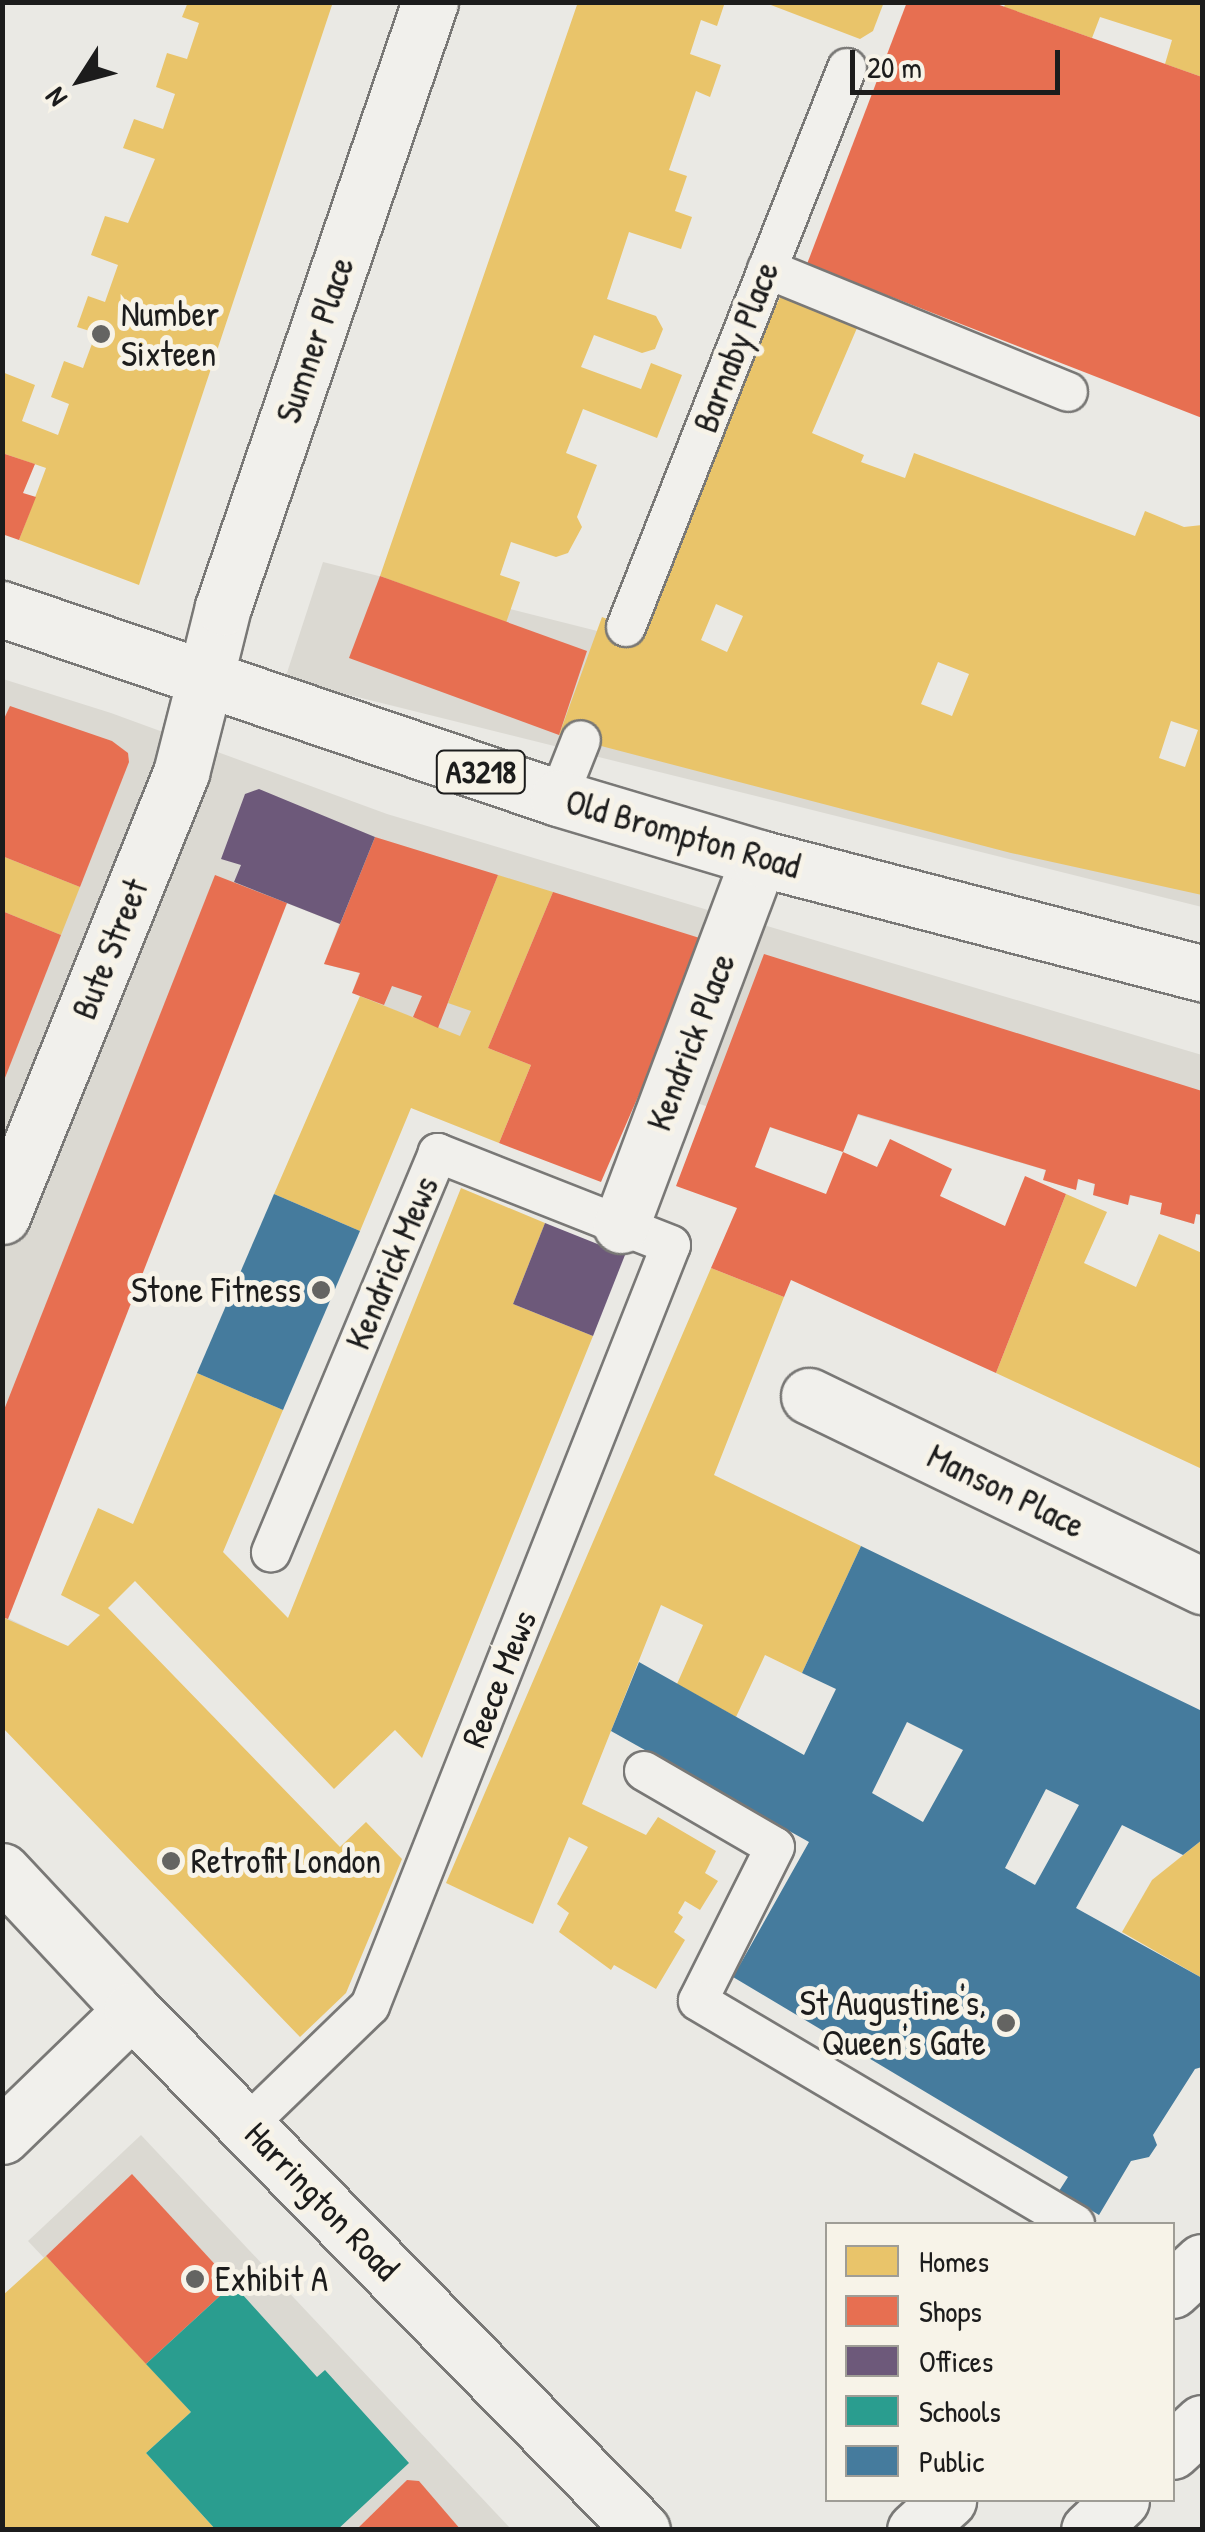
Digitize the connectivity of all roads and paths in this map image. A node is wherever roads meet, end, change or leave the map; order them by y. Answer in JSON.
{"nodes":[{"id":1,"x":430,"y":2,"type":"edge"},
{"id":2,"x":847,"y":68,"type":"dead end"},
{"id":3,"x":767,"y":268,"type":"junction"},
{"id":4,"x":1068,"y":392,"type":"dead end"},
{"id":5,"x":2,"y":609,"type":"edge"},
{"id":6,"x":626,"y":627,"type":"dead end"},
{"id":7,"x":205,"y":679,"type":"junction"},
{"id":8,"x":581,"y":740,"type":"dead end"},
{"id":9,"x":558,"y":798,"type":"junction"},
{"id":10,"x":759,"y":858,"type":"junction"},
{"id":11,"x":1202,"y":973,"type":"edge"},
{"id":12,"x":2,"y":1216,"type":"edge"},
{"id":13,"x":621,"y":1225,"type":"junction"},
{"id":14,"x":809,"y":1396,"type":"dead end"},
{"id":15,"x":271,"y":1552,"type":"dead end"},
{"id":16,"x":1202,"y":1586,"type":"edge"},
{"id":17,"x":644,"y":1771,"type":"dead end"},
{"id":18,"x":2,"y":1871,"type":"edge"},
{"id":19,"x":132,"y":2010,"type":"junction"},
{"id":20,"x":248,"y":2124,"type":"junction"},
{"id":21,"x":2,"y":2136,"type":"edge"},
{"id":22,"x":1073,"y":2222,"type":"edge"},
{"id":23,"x":1202,"y":2424,"type":"edge"},
{"id":24,"x":1175,"y":2449,"type":"edge"},
{"id":25,"x":946,"y":2502,"type":"edge"},
{"id":26,"x":1119,"y":2502,"type":"edge"},
{"id":27,"x":642,"y":2530,"type":"edge"},
{"id":28,"x":915,"y":2530,"type":"edge"},
{"id":29,"x":1089,"y":2530,"type":"edge"}],
"edges":[{"from":1,"to":7,"type":"street","name":"Sumner Place"},
{"from":2,"to":3,"type":"lane","name":"Barnaby Place"},
{"from":3,"to":4,"type":"lane"},
{"from":3,"to":6,"type":"lane","name":"Barnaby Place"},
{"from":5,"to":7,"type":"street","name":"Old Brompton Road","number":"A3218"},
{"from":7,"to":9,"type":"street","name":"Old Brompton Road","number":"A3218"},
{"from":7,"to":12,"type":"street","name":"Bute Street"},
{"from":8,"to":9,"type":"lane"},
{"from":9,"to":10,"type":"street","name":"Old Brompton Road","number":"A3218"},
{"from":10,"to":11,"type":"street","name":"Old Brompton Road","number":"A3218"},
{"from":10,"to":13,"type":"street","name":"Kendrick Place"},
{"from":13,"to":15,"type":"lane","name":"Kendrick Mews"},
{"from":13,"to":20,"type":"lane","name":"Reece Mews"},
{"from":14,"to":16,"type":"street","name":"Manson Place"},
{"from":17,"to":22,"type":"lane"},
{"from":18,"to":19,"type":"street","name":"Harrington Road"},
{"from":19,"to":20,"type":"street","name":"Harrington Road"},
{"from":19,"to":21,"type":"street"},
{"from":20,"to":27,"type":"street","name":"Harrington Road"},
{"from":23,"to":24,"type":"street"},
{"from":25,"to":28,"type":"street"},
{"from":26,"to":29,"type":"street"}]}
